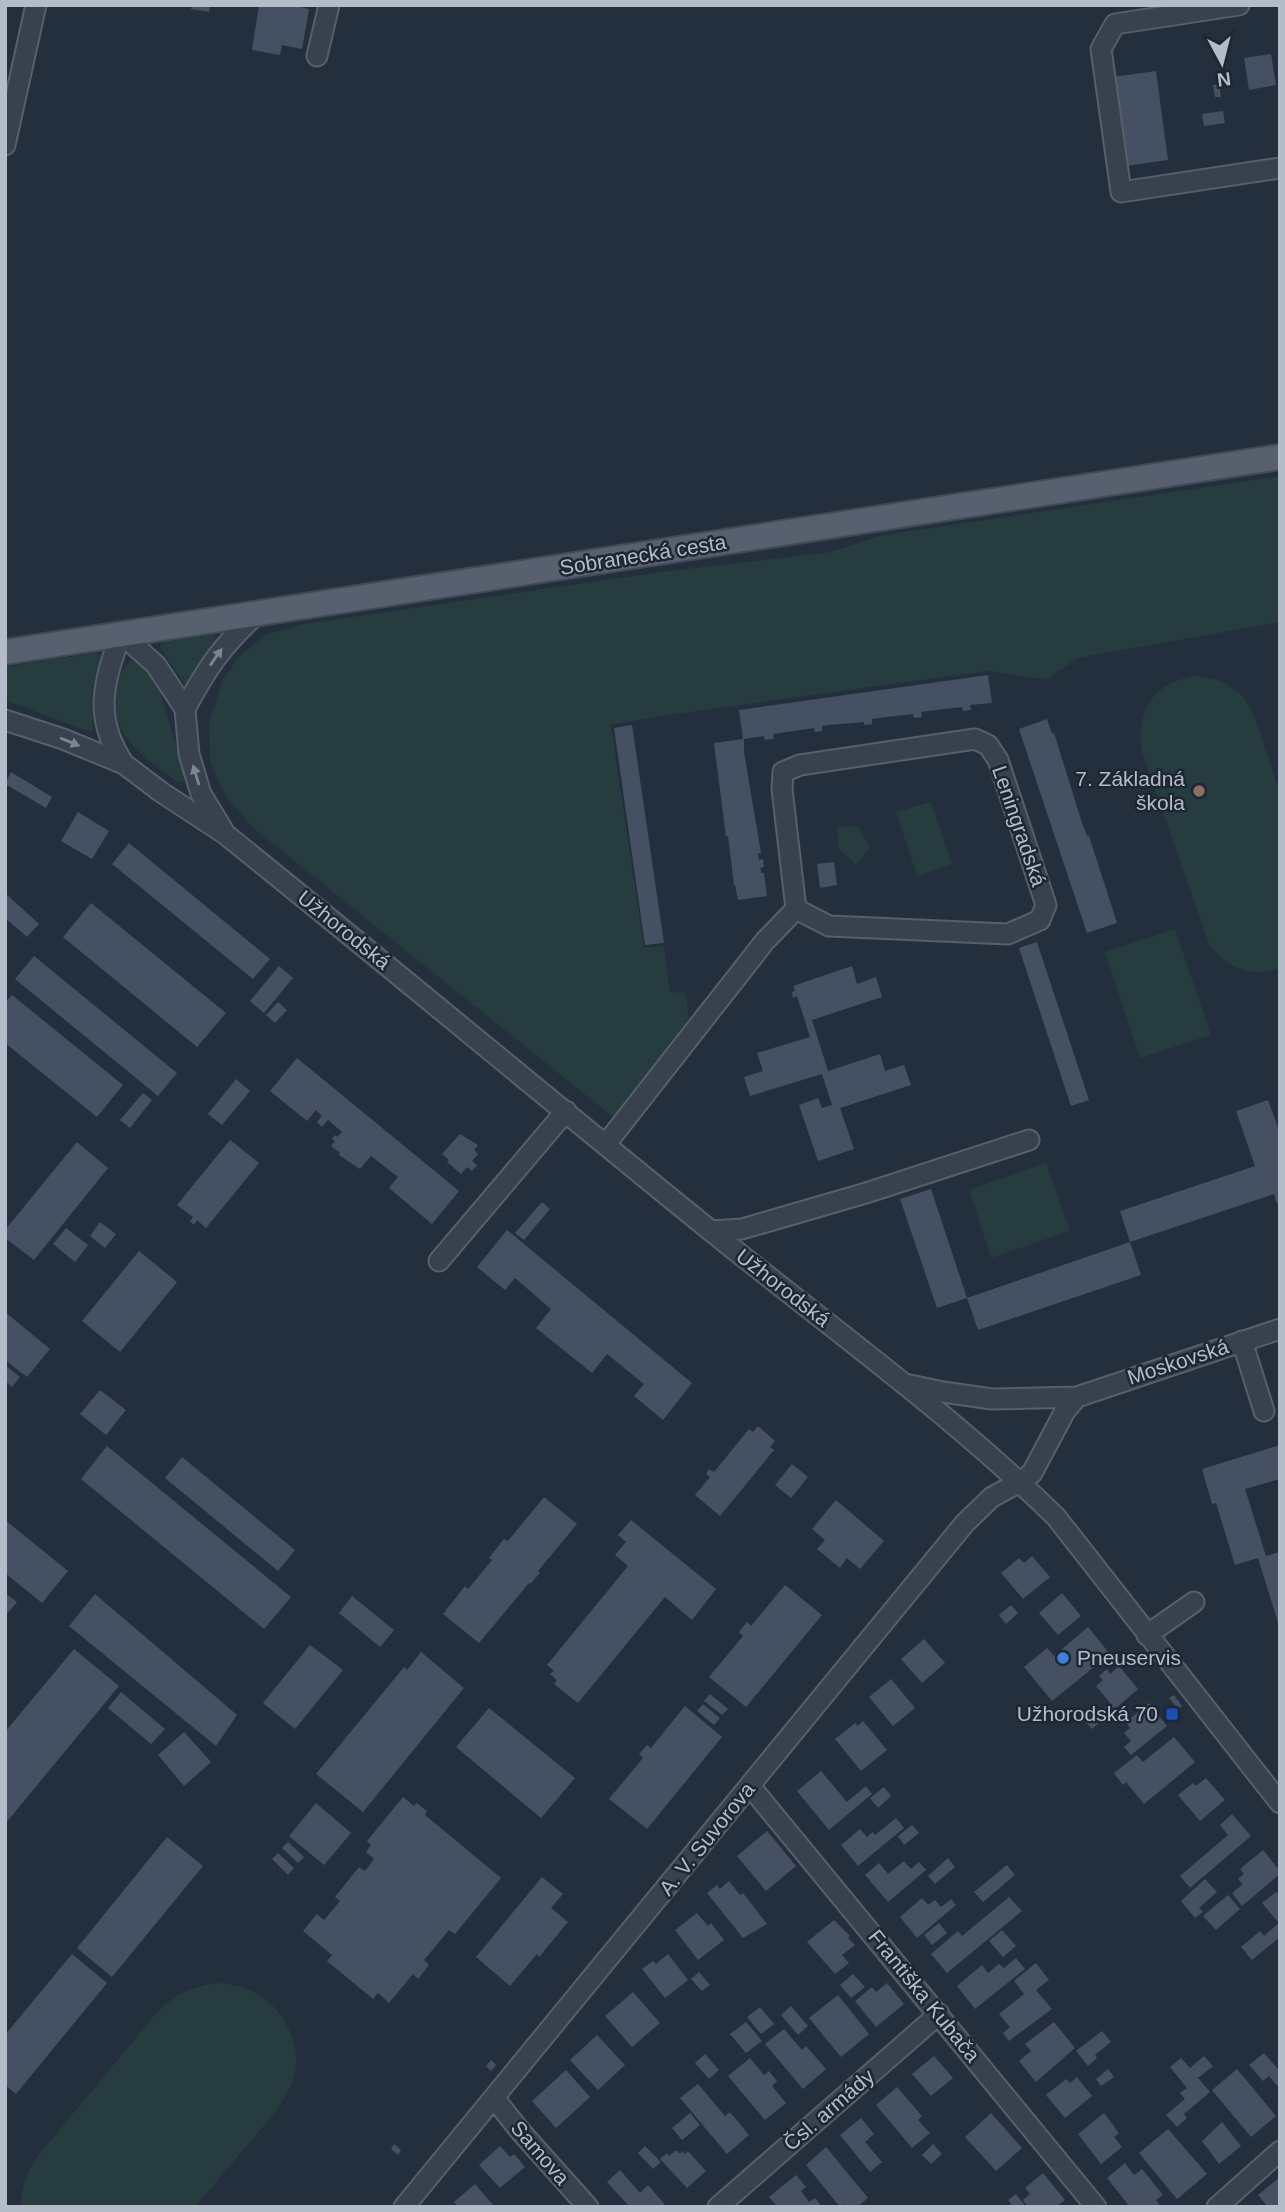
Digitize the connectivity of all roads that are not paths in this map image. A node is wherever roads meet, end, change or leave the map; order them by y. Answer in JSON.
{"nodes":[{"id":1,"x":36,"y":5,"type":"edge"},
{"id":2,"x":329,"y":5,"type":"edge"},
{"id":3,"x":1239,"y":5,"type":"edge"},
{"id":4,"x":317,"y":56,"type":"dead end"},
{"id":5,"x":5,"y":145,"type":"edge"},
{"id":6,"x":1280,"y":168,"type":"edge"},
{"id":7,"x":1280,"y":457,"type":"edge"},
{"id":8,"x":258,"y":613,"type":"junction"},
{"id":9,"x":121,"y":634,"type":"junction"},
{"id":10,"x":5,"y":652,"type":"edge"},
{"id":11,"x":185,"y":709,"type":"junction"},
{"id":12,"x":5,"y":720,"type":"edge"},
{"id":13,"x":124,"y":764,"type":"junction"},
{"id":14,"x":225,"y":834,"type":"junction"},
{"id":15,"x":796,"y":909,"type":"junction"},
{"id":16,"x":566,"y":1111,"type":"junction"},
{"id":17,"x":1029,"y":1140,"type":"dead end"},
{"id":18,"x":606,"y":1144,"type":"junction"},
{"id":19,"x":711,"y":1231,"type":"junction"},
{"id":20,"x":439,"y":1261,"type":"dead end"},
{"id":21,"x":1280,"y":1329,"type":"edge"},
{"id":22,"x":1242,"y":1341,"type":"junction"},
{"id":23,"x":906,"y":1384,"type":"junction"},
{"id":24,"x":1077,"y":1397,"type":"junction"},
{"id":25,"x":1264,"y":1411,"type":"dead end"},
{"id":26,"x":1020,"y":1482,"type":"junction"},
{"id":27,"x":1194,"y":1602,"type":"dead end"},
{"id":28,"x":1147,"y":1635,"type":"junction"},
{"id":29,"x":750,"y":1786,"type":"junction"},
{"id":30,"x":1280,"y":1803,"type":"edge"},
{"id":31,"x":939,"y":2014,"type":"junction"},
{"id":32,"x":494,"y":2098,"type":"junction"},
{"id":33,"x":1280,"y":2151,"type":"edge"},
{"id":34,"x":404,"y":2207,"type":"edge"},
{"id":35,"x":588,"y":2207,"type":"edge"},
{"id":36,"x":718,"y":2207,"type":"edge"},
{"id":37,"x":1096,"y":2207,"type":"edge"},
{"id":38,"x":1217,"y":2207,"type":"edge"}],
"edges":[{"from":1,"to":5,"type":"street"},
{"from":2,"to":4,"type":"street"},
{"from":3,"to":6,"type":"street"},
{"from":7,"to":8,"type":"main road","name":"Sobranecká cesta"},
{"from":8,"to":9,"type":"main road","name":"Sobranecká cesta"},
{"from":11,"to":8,"type":"street","one_way":true},
{"from":9,"to":10,"type":"main road","name":"Sobranecká cesta"},
{"from":9,"to":11,"type":"street","name":"Užhorodská"},
{"from":9,"to":13,"type":"street","name":"Užhorodská"},
{"from":14,"to":11,"type":"street","name":"Užhorodská","one_way":true},
{"from":12,"to":13,"type":"street","name":"Užhorodská","one_way":true},
{"from":13,"to":14,"type":"street","name":"Užhorodská"},
{"from":14,"to":16,"type":"street","name":"Užhorodská"},
{"from":15,"to":15,"type":"street","name":"Leningradská"},
{"from":15,"to":18,"type":"street"},
{"from":16,"to":18,"type":"street","name":"Užhorodská"},
{"from":16,"to":20,"type":"street"},
{"from":17,"to":19,"type":"street"},
{"from":18,"to":19,"type":"street","name":"Užhorodská"},
{"from":19,"to":23,"type":"street","name":"Užhorodská"},
{"from":21,"to":22,"type":"street","name":"Moskovská"},
{"from":22,"to":24,"type":"street","name":"Moskovská"},
{"from":22,"to":25,"type":"street"},
{"from":23,"to":24,"type":"street","name":"Moskovská"},
{"from":23,"to":26,"type":"street","name":"Užhorodská"},
{"from":24,"to":26,"type":"street"},
{"from":26,"to":28,"type":"street","name":"Užhorodská"},
{"from":26,"to":29,"type":"street","name":"A. V. Suvorova"},
{"from":27,"to":28,"type":"street"},
{"from":28,"to":30,"type":"street","name":"Užhorodská"},
{"from":29,"to":31,"type":"street","name":"Františka Kubača"},
{"from":29,"to":32,"type":"street","name":"A. V. Suvorova"},
{"from":31,"to":36,"type":"street","name":"Čsl. armády"},
{"from":31,"to":37,"type":"street","name":"Františka Kubača"},
{"from":32,"to":34,"type":"street","name":"A. V. Suvorova"},
{"from":32,"to":35,"type":"street","name":"Samova"},
{"from":33,"to":38,"type":"street"}]}
